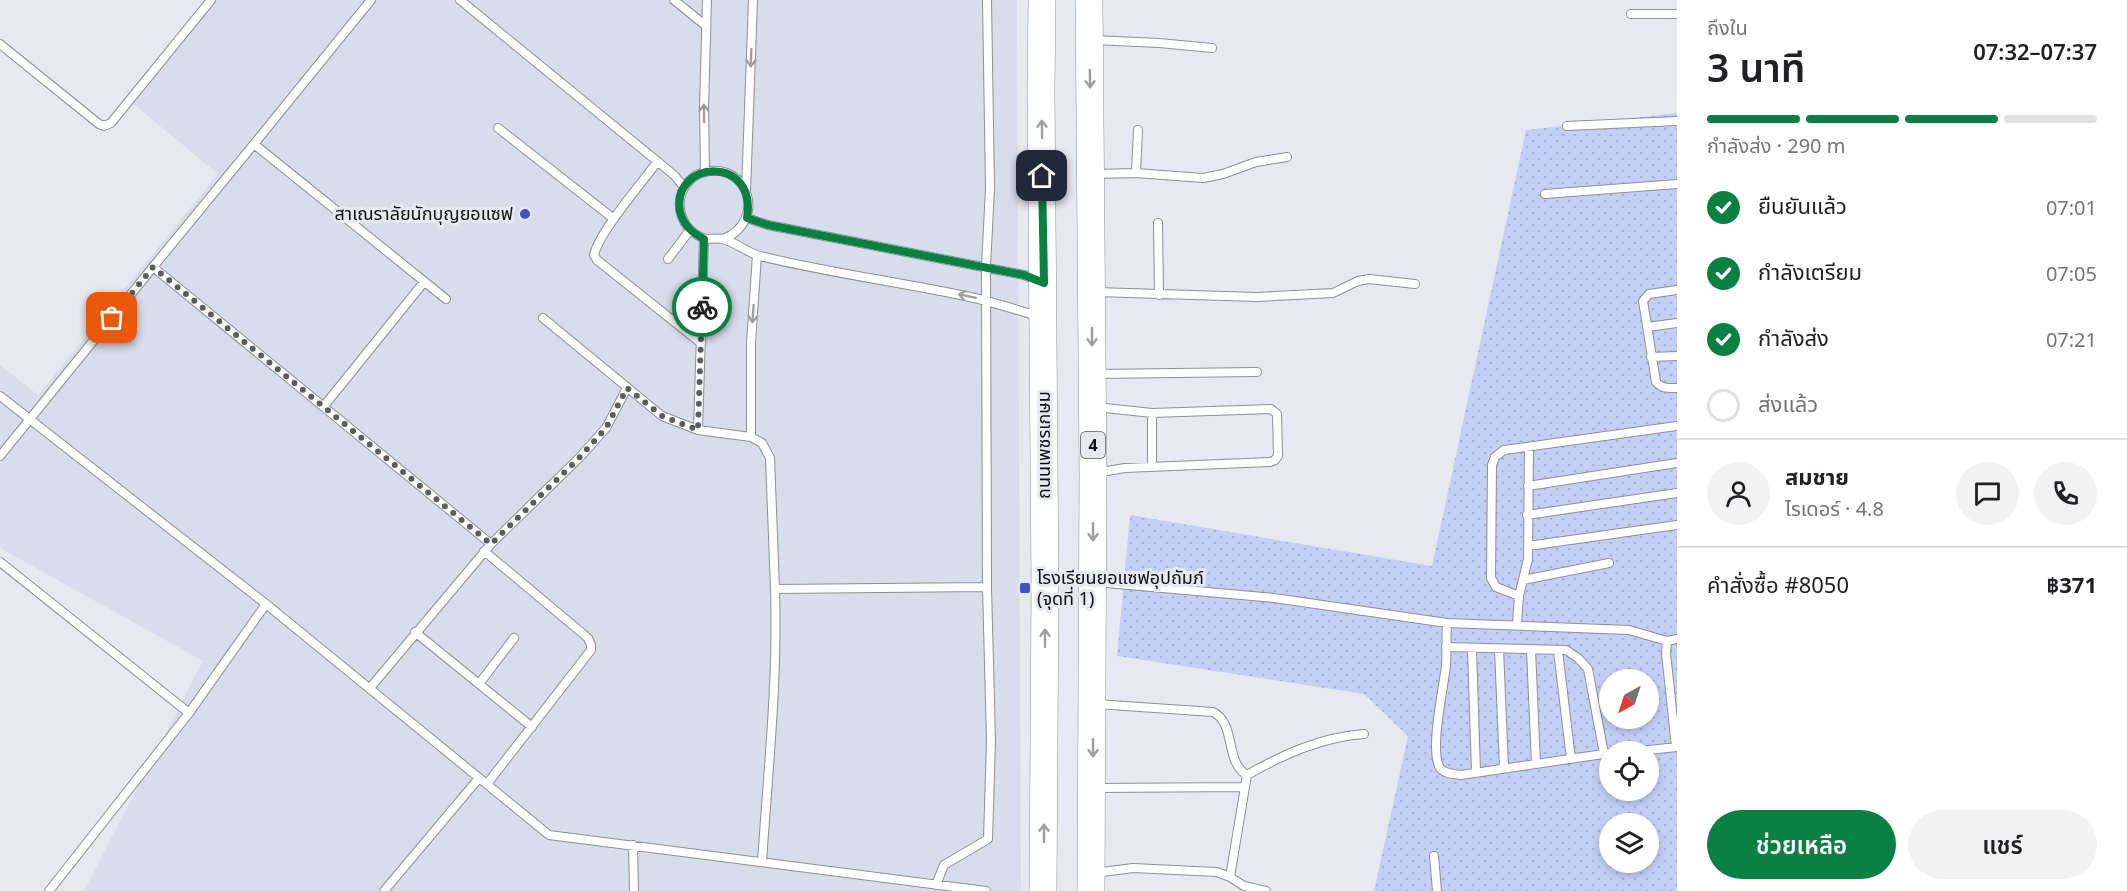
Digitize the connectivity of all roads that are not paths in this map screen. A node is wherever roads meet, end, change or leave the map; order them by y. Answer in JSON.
{"nodes":[{"id":1,"x":211,"y":0,"type":"edge"},
{"id":2,"x":371,"y":0,"type":"edge"},
{"id":3,"x":460,"y":0,"type":"edge"},
{"id":4,"x":674,"y":0,"type":"edge"},
{"id":5,"x":707,"y":0,"type":"edge"},
{"id":6,"x":753,"y":0,"type":"edge"},
{"id":7,"x":987,"y":0,"type":"edge"},
{"id":8,"x":1042,"y":0,"type":"edge"},
{"id":9,"x":1089,"y":0,"type":"edge"},
{"id":10,"x":1631,"y":14,"type":"dead end"},
{"id":11,"x":1677,"y":14,"type":"edge"},
{"id":12,"x":706,"y":26,"type":"junction"},
{"id":13,"x":1089,"y":40,"type":"junction"},
{"id":14,"x":0,"y":44,"type":"edge"},
{"id":15,"x":1212,"y":48,"type":"dead end"},
{"id":16,"x":1677,"y":121,"type":"edge"},
{"id":17,"x":1567,"y":126,"type":"dead end"},
{"id":18,"x":498,"y":128,"type":"dead end"},
{"id":19,"x":1138,"y":130,"type":"dead end"},
{"id":20,"x":254,"y":144,"type":"junction"},
{"id":21,"x":1287,"y":157,"type":"dead end"},
{"id":22,"x":657,"y":162,"type":"junction"},
{"id":23,"x":705,"y":172,"type":"junction"},
{"id":24,"x":1136,"y":173,"type":"junction"},
{"id":25,"x":1091,"y":174,"type":"junction"},
{"id":26,"x":1677,"y":184,"type":"edge"},
{"id":27,"x":684,"y":187,"type":"junction"},
{"id":28,"x":746,"y":191,"type":"junction"},
{"id":29,"x":1545,"y":194,"type":"dead end"},
{"id":30,"x":747,"y":218,"type":"junction"},
{"id":31,"x":614,"y":219,"type":"junction"},
{"id":32,"x":1158,"y":223,"type":"dead end"},
{"id":33,"x":690,"y":230,"type":"junction"},
{"id":34,"x":704,"y":239,"type":"junction"},
{"id":35,"x":723,"y":239,"type":"junction"},
{"id":36,"x":757,"y":255,"type":"junction"},
{"id":37,"x":668,"y":260,"type":"dead end"},
{"id":38,"x":153,"y":267,"type":"junction"},
{"id":39,"x":986,"y":267,"type":"junction"},
{"id":40,"x":424,"y":282,"type":"junction"},
{"id":41,"x":1044,"y":283,"type":"junction"},
{"id":42,"x":1415,"y":284,"type":"dead end"},
{"id":43,"x":1677,"y":290,"type":"edge"},
{"id":44,"x":1092,"y":292,"type":"junction"},
{"id":45,"x":1159,"y":295,"type":"junction"},
{"id":46,"x":446,"y":299,"type":"dead end"},
{"id":47,"x":987,"y":302,"type":"junction"},
{"id":48,"x":543,"y":318,"type":"dead end"},
{"id":49,"x":1044,"y":318,"type":"junction"},
{"id":50,"x":1677,"y":323,"type":"edge"},
{"id":51,"x":1647,"y":327,"type":"junction"},
{"id":52,"x":701,"y":343,"type":"junction"},
{"id":53,"x":1677,"y":356,"type":"edge"},
{"id":54,"x":1651,"y":357,"type":"junction"},
{"id":55,"x":1257,"y":372,"type":"dead end"},
{"id":56,"x":1092,"y":374,"type":"junction"},
{"id":57,"x":627,"y":388,"type":"junction"},
{"id":58,"x":1677,"y":388,"type":"edge"},
{"id":59,"x":0,"y":396,"type":"edge"},
{"id":60,"x":324,"y":406,"type":"junction"},
{"id":61,"x":1093,"y":407,"type":"junction"},
{"id":62,"x":1152,"y":413,"type":"junction"},
{"id":63,"x":29,"y":420,"type":"junction"},
{"id":64,"x":1677,"y":426,"type":"edge"},
{"id":65,"x":698,"y":430,"type":"junction"},
{"id":66,"x":751,"y":437,"type":"junction"},
{"id":67,"x":1528,"y":447,"type":"junction"},
{"id":68,"x":0,"y":456,"type":"edge"},
{"id":69,"x":1677,"y":463,"type":"edge"},
{"id":70,"x":1152,"y":467,"type":"junction"},
{"id":71,"x":1093,"y":473,"type":"junction"},
{"id":72,"x":1528,"y":486,"type":"junction"},
{"id":73,"x":1677,"y":493,"type":"edge"},
{"id":74,"x":1527,"y":515,"type":"junction"},
{"id":75,"x":1677,"y":525,"type":"edge"},
{"id":76,"x":491,"y":544,"type":"junction"},
{"id":77,"x":1528,"y":546,"type":"junction"},
{"id":78,"x":484,"y":551,"type":"junction"},
{"id":79,"x":0,"y":562,"type":"edge"},
{"id":80,"x":1609,"y":563,"type":"dead end"},
{"id":81,"x":1523,"y":580,"type":"junction"},
{"id":82,"x":1093,"y":582,"type":"junction"},
{"id":83,"x":987,"y":587,"type":"junction"},
{"id":84,"x":775,"y":589,"type":"junction"},
{"id":85,"x":1519,"y":596,"type":"junction"},
{"id":86,"x":267,"y":604,"type":"junction"},
{"id":87,"x":1447,"y":623,"type":"junction"},
{"id":88,"x":1517,"y":624,"type":"junction"},
{"id":89,"x":415,"y":632,"type":"junction"},
{"id":90,"x":514,"y":638,"type":"dead end"},
{"id":91,"x":1677,"y":639,"type":"edge"},
{"id":92,"x":1667,"y":641,"type":"junction"},
{"id":93,"x":1446,"y":647,"type":"junction"},
{"id":94,"x":1472,"y":649,"type":"junction"},
{"id":95,"x":1499,"y":649,"type":"junction"},
{"id":96,"x":1531,"y":650,"type":"junction"},
{"id":97,"x":1558,"y":651,"type":"junction"},
{"id":98,"x":479,"y":684,"type":"junction"},
{"id":99,"x":370,"y":688,"type":"junction"},
{"id":100,"x":1093,"y":704,"type":"junction"},
{"id":101,"x":189,"y":713,"type":"junction"},
{"id":102,"x":532,"y":727,"type":"junction"},
{"id":103,"x":1364,"y":734,"type":"dead end"},
{"id":104,"x":1604,"y":741,"type":"edge"},
{"id":105,"x":1676,"y":747,"type":"edge"},
{"id":106,"x":1659,"y":749,"type":"edge"},
{"id":107,"x":1599,"y":755,"type":"edge"},
{"id":108,"x":1571,"y":759,"type":"junction"},
{"id":109,"x":1536,"y":764,"type":"junction"},
{"id":110,"x":1504,"y":768,"type":"junction"},
{"id":111,"x":1476,"y":772,"type":"junction"},
{"id":112,"x":1248,"y":775,"type":"junction"},
{"id":113,"x":479,"y":778,"type":"junction"},
{"id":114,"x":487,"y":784,"type":"junction"},
{"id":115,"x":1245,"y":787,"type":"junction"},
{"id":116,"x":1092,"y":788,"type":"junction"},
{"id":117,"x":633,"y":845,"type":"junction"},
{"id":118,"x":1434,"y":856,"type":"dead end"},
{"id":119,"x":762,"y":862,"type":"junction"},
{"id":120,"x":1230,"y":877,"type":"junction"},
{"id":121,"x":1091,"y":882,"type":"edge"},
{"id":122,"x":936,"y":885,"type":"junction"},
{"id":123,"x":53,"y":890,"type":"edge"},
{"id":124,"x":384,"y":891,"type":"edge"},
{"id":125,"x":634,"y":891,"type":"edge"},
{"id":126,"x":986,"y":891,"type":"edge"},
{"id":127,"x":1043,"y":891,"type":"edge"},
{"id":128,"x":1266,"y":891,"type":"edge"},
{"id":129,"x":1437,"y":891,"type":"edge"}],
"edges":[{"from":1,"to":14,"type":"lane"},
{"from":2,"to":20,"type":"lane"},
{"from":3,"to":22,"type":"lane"},
{"from":4,"to":12,"type":"lane"},
{"from":5,"to":12,"type":"lane"},
{"from":6,"to":28,"type":"lane","one_way":true},
{"from":7,"to":39,"type":"lane"},
{"from":41,"to":8,"type":"main road","name":"ถนนเพชรเกษม","one_way":true},
{"from":9,"to":13,"type":"main road","number":"4"},
{"from":10,"to":11,"type":"lane"},
{"from":23,"to":12,"type":"lane","one_way":true},
{"from":13,"to":15,"type":"lane"},
{"from":13,"to":25,"type":"main road","number":"4","one_way":true},
{"from":16,"to":17,"type":"lane"},
{"from":18,"to":31,"type":"lane"},
{"from":19,"to":24,"type":"lane"},
{"from":20,"to":38,"type":"lane"},
{"from":20,"to":40,"type":"lane"},
{"from":21,"to":24,"type":"lane"},
{"from":22,"to":27,"type":"lane"},
{"from":22,"to":31,"type":"lane"},
{"from":23,"to":27,"type":"lane"},
{"from":23,"to":28,"type":"lane"},
{"from":24,"to":25,"type":"lane"},
{"from":25,"to":44,"type":"main road","number":"4"},
{"from":26,"to":29,"type":"lane"},
{"from":27,"to":33,"type":"lane"},
{"from":28,"to":30,"type":"lane"},
{"from":30,"to":35,"type":"lane"},
{"from":30,"to":39,"type":"lane"},
{"from":31,"to":52,"type":"lane"},
{"from":32,"to":45,"type":"lane"},
{"from":33,"to":34,"type":"lane"},
{"from":33,"to":37,"type":"lane"},
{"from":34,"to":35,"type":"lane"},
{"from":34,"to":52,"type":"lane"},
{"from":35,"to":36,"type":"lane"},
{"from":47,"to":36,"type":"lane","one_way":true},
{"from":36,"to":66,"type":"lane","one_way":true},
{"from":38,"to":60,"type":"lane"},
{"from":38,"to":63,"type":"lane"},
{"from":39,"to":41,"type":"lane"},
{"from":39,"to":47,"type":"lane"},
{"from":40,"to":46,"type":"lane"},
{"from":40,"to":60,"type":"lane"},
{"from":41,"to":49,"type":"main road","name":"ถนนเพชรเกษม"},
{"from":42,"to":45,"type":"lane"},
{"from":43,"to":51,"type":"lane"},
{"from":44,"to":45,"type":"lane"},
{"from":44,"to":56,"type":"main road","number":"4","one_way":true},
{"from":47,"to":49,"type":"lane"},
{"from":47,"to":83,"type":"lane"},
{"from":48,"to":57,"type":"lane"},
{"from":127,"to":49,"type":"main road","name":"ถนนเพชรเกษม","one_way":true},
{"from":50,"to":51,"type":"lane"},
{"from":51,"to":54,"type":"lane"},
{"from":52,"to":65,"type":"lane"},
{"from":53,"to":54,"type":"lane"},
{"from":54,"to":58,"type":"lane"},
{"from":55,"to":56,"type":"lane"},
{"from":56,"to":61,"type":"main road","number":"4"},
{"from":57,"to":65,"type":"lane"},
{"from":57,"to":76,"type":"lane"},
{"from":59,"to":63,"type":"lane"},
{"from":60,"to":76,"type":"lane"},
{"from":61,"to":62,"type":"lane"},
{"from":61,"to":71,"type":"main road","number":"4"},
{"from":62,"to":70,"type":"lane"},
{"from":62,"to":70,"type":"lane"},
{"from":63,"to":68,"type":"lane"},
{"from":63,"to":86,"type":"lane"},
{"from":64,"to":67,"type":"lane"},
{"from":65,"to":66,"type":"lane"},
{"from":66,"to":84,"type":"lane"},
{"from":67,"to":72,"type":"lane"},
{"from":67,"to":85,"type":"lane"},
{"from":69,"to":72,"type":"lane"},
{"from":70,"to":71,"type":"lane"},
{"from":71,"to":82,"type":"main road","number":"4","one_way":true},
{"from":72,"to":74,"type":"lane"},
{"from":73,"to":74,"type":"lane"},
{"from":74,"to":77,"type":"lane"},
{"from":75,"to":77,"type":"lane"},
{"from":76,"to":78,"type":"lane"},
{"from":77,"to":81,"type":"lane"},
{"from":78,"to":89,"type":"lane"},
{"from":78,"to":102,"type":"lane"},
{"from":79,"to":101,"type":"lane"},
{"from":80,"to":81,"type":"lane"},
{"from":81,"to":85,"type":"lane"},
{"from":82,"to":87,"type":"lane"},
{"from":82,"to":100,"type":"main road","number":"4"},
{"from":83,"to":84,"type":"lane"},
{"from":83,"to":122,"type":"lane"},
{"from":84,"to":119,"type":"lane"},
{"from":85,"to":88,"type":"lane"},
{"from":86,"to":99,"type":"lane"},
{"from":86,"to":101,"type":"lane"},
{"from":87,"to":88,"type":"lane"},
{"from":87,"to":93,"type":"lane"},
{"from":88,"to":92,"type":"lane"},
{"from":89,"to":98,"type":"lane"},
{"from":89,"to":99,"type":"lane"},
{"from":90,"to":98,"type":"lane"},
{"from":91,"to":92,"type":"lane"},
{"from":92,"to":105,"type":"lane"},
{"from":93,"to":94,"type":"lane"},
{"from":93,"to":111,"type":"lane"},
{"from":94,"to":95,"type":"lane"},
{"from":94,"to":111,"type":"lane"},
{"from":95,"to":96,"type":"lane"},
{"from":95,"to":110,"type":"lane"},
{"from":96,"to":97,"type":"lane"},
{"from":96,"to":109,"type":"lane"},
{"from":97,"to":104,"type":"lane"},
{"from":97,"to":108,"type":"lane"},
{"from":98,"to":102,"type":"lane"},
{"from":99,"to":113,"type":"lane"},
{"from":100,"to":112,"type":"lane"},
{"from":100,"to":116,"type":"main road","number":"4","one_way":true},
{"from":101,"to":123,"type":"lane"},
{"from":102,"to":114,"type":"lane"},
{"from":103,"to":112,"type":"lane"},
{"from":105,"to":106,"type":"lane"},
{"from":107,"to":108,"type":"lane"},
{"from":108,"to":109,"type":"lane"},
{"from":109,"to":110,"type":"lane"},
{"from":110,"to":111,"type":"lane"},
{"from":112,"to":115,"type":"lane"},
{"from":113,"to":114,"type":"lane"},
{"from":113,"to":124,"type":"lane"},
{"from":114,"to":117,"type":"lane"},
{"from":115,"to":116,"type":"lane"},
{"from":115,"to":120,"type":"lane"},
{"from":116,"to":121,"type":"main road","number":"4"},
{"from":117,"to":119,"type":"lane"},
{"from":117,"to":125,"type":"lane"},
{"from":118,"to":129,"type":"lane"},
{"from":119,"to":122,"type":"lane"},
{"from":120,"to":121,"type":"lane"},
{"from":120,"to":128,"type":"lane"},
{"from":122,"to":126,"type":"lane"}]}
